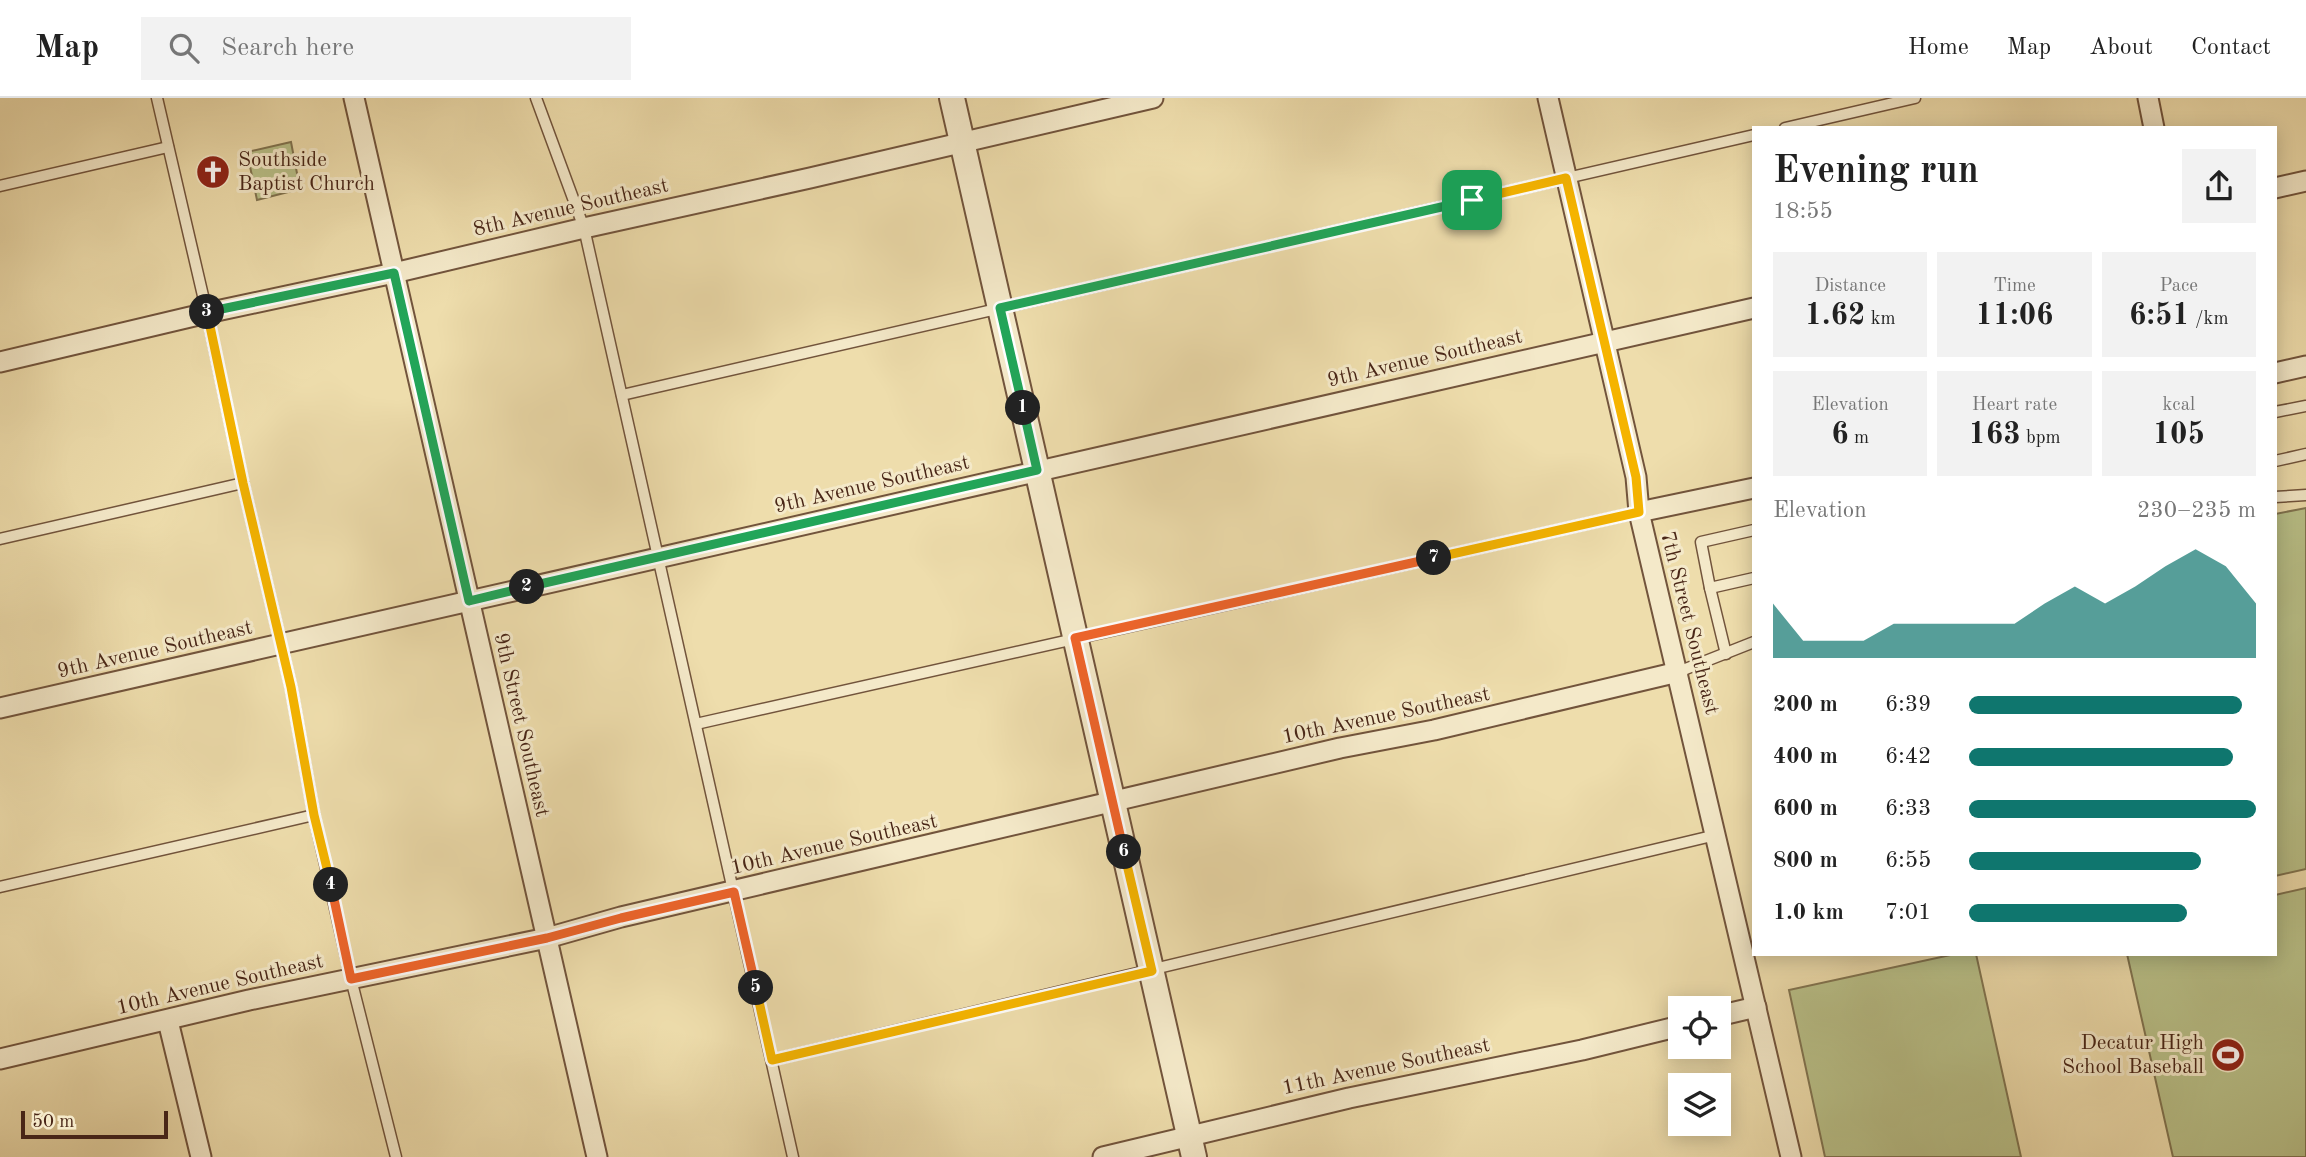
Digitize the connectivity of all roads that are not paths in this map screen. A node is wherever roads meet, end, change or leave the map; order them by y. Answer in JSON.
{"nodes":[{"id":1,"x":157,"y":98,"type":"edge"},
{"id":2,"x":354,"y":98,"type":"edge"},
{"id":3,"x":536,"y":98,"type":"edge"},
{"id":4,"x":952,"y":98,"type":"edge"},
{"id":5,"x":1153,"y":98,"type":"edge"},
{"id":6,"x":1548,"y":98,"type":"edge"},
{"id":7,"x":1915,"y":98,"type":"edge"},
{"id":8,"x":2148,"y":98,"type":"edge"},
{"id":9,"x":1794,"y":126,"type":"edge"},
{"id":10,"x":2154,"y":126,"type":"edge"},
{"id":11,"x":1752,"y":135,"type":"edge"},
{"id":12,"x":962,"y":142,"type":"junction"},
{"id":13,"x":168,"y":147,"type":"junction"},
{"id":14,"x":1566,"y":178,"type":"junction"},
{"id":15,"x":2306,"y":181,"type":"edge"},
{"id":16,"x":0,"y":186,"type":"edge"},
{"id":17,"x":2277,"y":188,"type":"edge"},
{"id":18,"x":584,"y":228,"type":"junction"},
{"id":19,"x":394,"y":273,"type":"junction"},
{"id":20,"x":1752,"y":307,"type":"edge"},
{"id":21,"x":1000,"y":308,"type":"junction"},
{"id":22,"x":207,"y":313,"type":"junction"},
{"id":23,"x":1605,"y":342,"type":"junction"},
{"id":24,"x":0,"y":362,"type":"edge"},
{"id":25,"x":2306,"y":366,"type":"edge"},
{"id":26,"x":2277,"y":373,"type":"edge"},
{"id":27,"x":622,"y":395,"type":"junction"},
{"id":28,"x":2306,"y":406,"type":"edge"},
{"id":29,"x":2277,"y":412,"type":"edge"},
{"id":30,"x":2306,"y":454,"type":"edge"},
{"id":31,"x":2277,"y":461,"type":"edge"},
{"id":32,"x":1037,"y":470,"type":"junction"},
{"id":33,"x":243,"y":483,"type":"junction"},
{"id":34,"x":1752,"y":488,"type":"edge"},
{"id":35,"x":2306,"y":495,"type":"edge"},
{"id":36,"x":2277,"y":497,"type":"edge"},
{"id":37,"x":1639,"y":512,"type":"junction"},
{"id":38,"x":1752,"y":530,"type":"edge"},
{"id":39,"x":0,"y":539,"type":"edge"},
{"id":40,"x":658,"y":558,"type":"junction"},
{"id":41,"x":1752,"y":578,"type":"edge"},
{"id":42,"x":1710,"y":587,"type":"junction"},
{"id":43,"x":469,"y":601,"type":"junction"},
{"id":44,"x":1075,"y":638,"type":"junction"},
{"id":45,"x":1752,"y":643,"type":"edge"},
{"id":46,"x":281,"y":645,"type":"junction"},
{"id":47,"x":1726,"y":654,"type":"junction"},
{"id":48,"x":1678,"y":672,"type":"junction"},
{"id":49,"x":0,"y":708,"type":"edge"},
{"id":50,"x":696,"y":724,"type":"junction"},
{"id":51,"x":1113,"y":802,"type":"junction"},
{"id":52,"x":314,"y":815,"type":"junction"},
{"id":53,"x":1716,"y":835,"type":"junction"},
{"id":54,"x":0,"y":887,"type":"edge"},
{"id":55,"x":734,"y":892,"type":"junction"},
{"id":56,"x":547,"y":938,"type":"junction"},
{"id":57,"x":1152,"y":971,"type":"junction"},
{"id":58,"x":351,"y":979,"type":"junction"},
{"id":59,"x":1756,"y":1007,"type":"junction"},
{"id":60,"x":1731,"y":1013,"type":"edge"},
{"id":61,"x":168,"y":1021,"type":"junction"},
{"id":62,"x":1668,"y":1029,"type":"edge"},
{"id":63,"x":0,"y":1059,"type":"edge"},
{"id":64,"x":772,"y":1060,"type":"junction"},
{"id":65,"x":1191,"y":1146,"type":"edge"},
{"id":66,"x":201,"y":1157,"type":"edge"},
{"id":67,"x":396,"y":1157,"type":"edge"},
{"id":68,"x":597,"y":1157,"type":"edge"},
{"id":69,"x":793,"y":1157,"type":"edge"},
{"id":70,"x":1103,"y":1157,"type":"edge"},
{"id":71,"x":1791,"y":1157,"type":"edge"}],
"edges":[{"from":1,"to":13,"type":"lane"},
{"from":2,"to":19,"type":"street","name":"9th Street Southeast"},
{"from":3,"to":18,"type":"lane"},
{"from":4,"to":12,"type":"street"},
{"from":5,"to":12,"type":"street","name":"8th Avenue Southeast"},
{"from":6,"to":14,"type":"street","name":"7th Street Southeast"},
{"from":7,"to":9,"type":"lane"},
{"from":8,"to":10,"type":"street"},
{"from":11,"to":14,"type":"lane"},
{"from":12,"to":18,"type":"street","name":"8th Avenue Southeast"},
{"from":12,"to":21,"type":"street"},
{"from":13,"to":16,"type":"lane"},
{"from":13,"to":22,"type":"lane"},
{"from":14,"to":21,"type":"lane"},
{"from":14,"to":23,"type":"street","name":"7th Street Southeast"},
{"from":15,"to":17,"type":"street"},
{"from":18,"to":19,"type":"street","name":"8th Avenue Southeast"},
{"from":18,"to":27,"type":"lane"},
{"from":19,"to":22,"type":"street","name":"8th Avenue Southeast"},
{"from":19,"to":43,"type":"street","name":"9th Street Southeast"},
{"from":20,"to":23,"type":"street","name":"9th Avenue Southeast"},
{"from":21,"to":27,"type":"lane"},
{"from":21,"to":32,"type":"street"},
{"from":22,"to":24,"type":"street","name":"8th Avenue Southeast"},
{"from":22,"to":33,"type":"lane"},
{"from":23,"to":32,"type":"street","name":"9th Avenue Southeast"},
{"from":23,"to":37,"type":"street","name":"7th Street Southeast"},
{"from":25,"to":26,"type":"street"},
{"from":27,"to":40,"type":"lane"},
{"from":28,"to":29,"type":"lane"},
{"from":30,"to":31,"type":"lane"},
{"from":32,"to":40,"type":"street","name":"9th Avenue Southeast"},
{"from":32,"to":44,"type":"street"},
{"from":33,"to":39,"type":"lane"},
{"from":33,"to":46,"type":"lane"},
{"from":34,"to":37,"type":"street"},
{"from":35,"to":36,"type":"lane"},
{"from":37,"to":44,"type":"lane"},
{"from":37,"to":48,"type":"street","name":"7th Street Southeast"},
{"from":38,"to":42,"type":"lane"},
{"from":40,"to":43,"type":"street","name":"9th Avenue Southeast"},
{"from":40,"to":50,"type":"lane"},
{"from":41,"to":42,"type":"lane"},
{"from":42,"to":47,"type":"lane"},
{"from":43,"to":46,"type":"street","name":"9th Avenue Southeast"},
{"from":43,"to":56,"type":"street","name":"9th Street Southeast"},
{"from":44,"to":50,"type":"lane"},
{"from":44,"to":51,"type":"street"},
{"from":45,"to":47,"type":"lane"},
{"from":46,"to":49,"type":"street","name":"9th Avenue Southeast"},
{"from":46,"to":52,"type":"lane"},
{"from":47,"to":48,"type":"lane"},
{"from":48,"to":51,"type":"street","name":"10th Avenue Southeast"},
{"from":48,"to":53,"type":"street","name":"7th Street Southeast"},
{"from":50,"to":55,"type":"lane"},
{"from":51,"to":55,"type":"street","name":"10th Avenue Southeast"},
{"from":51,"to":57,"type":"street"},
{"from":52,"to":54,"type":"lane"},
{"from":52,"to":58,"type":"lane"},
{"from":53,"to":57,"type":"lane"},
{"from":53,"to":59,"type":"street","name":"7th Street Southeast"},
{"from":55,"to":56,"type":"street","name":"10th Avenue Southeast"},
{"from":55,"to":64,"type":"lane"},
{"from":56,"to":58,"type":"street","name":"10th Avenue Southeast"},
{"from":56,"to":68,"type":"street","name":"9th Street Southeast"},
{"from":57,"to":64,"type":"lane"},
{"from":57,"to":65,"type":"street"},
{"from":58,"to":61,"type":"street","name":"10th Avenue Southeast"},
{"from":58,"to":67,"type":"lane"},
{"from":59,"to":60,"type":"street"},
{"from":59,"to":71,"type":"street","name":"7th Street Southeast"},
{"from":61,"to":63,"type":"street","name":"10th Avenue Southeast"},
{"from":61,"to":66,"type":"street"},
{"from":62,"to":65,"type":"street","name":"11th Avenue Southeast"},
{"from":64,"to":69,"type":"lane"},
{"from":65,"to":70,"type":"street","name":"11th Avenue Southeast"}]}
